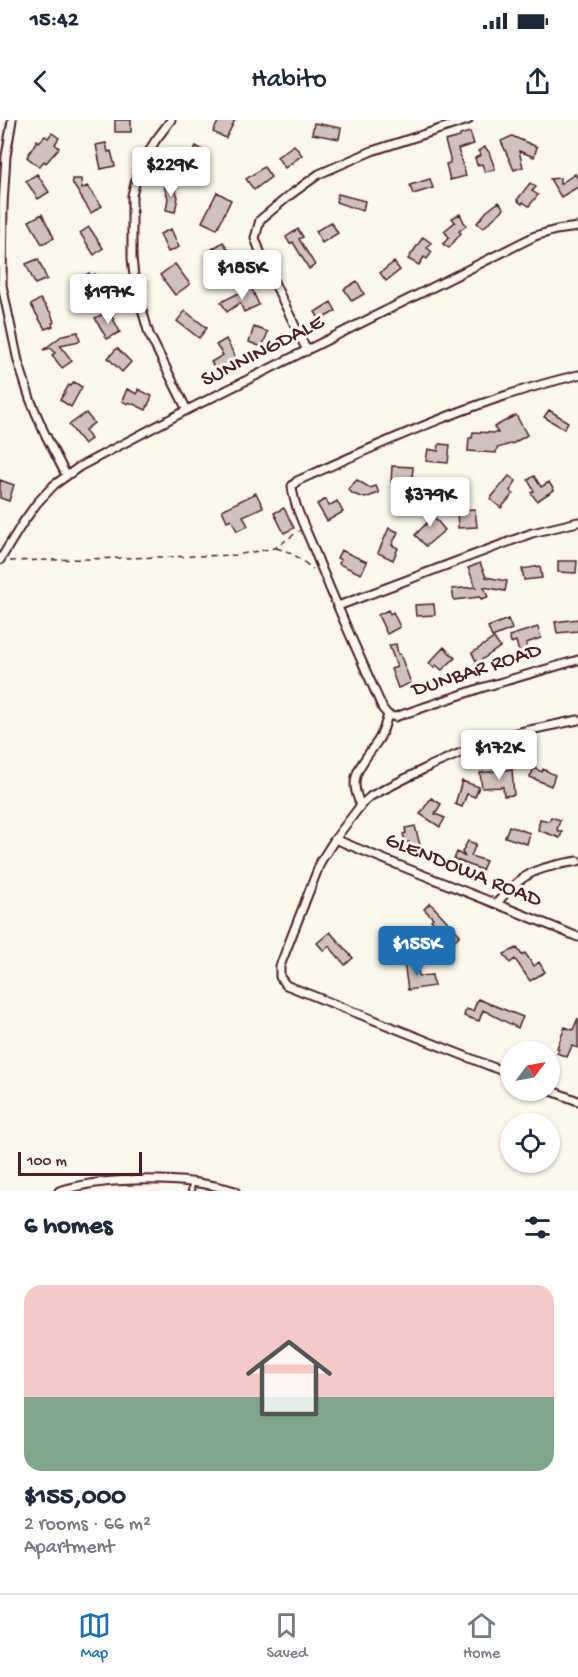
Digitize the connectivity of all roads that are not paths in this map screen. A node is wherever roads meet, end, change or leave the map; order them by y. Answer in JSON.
{"nodes":[{"id":1,"x":12,"y":120,"type":"edge"},
{"id":2,"x":171,"y":120,"type":"edge"},
{"id":3,"x":468,"y":120,"type":"edge"},
{"id":4,"x":578,"y":227,"type":"edge"},
{"id":5,"x":307,"y":351,"type":"junction"},
{"id":6,"x":578,"y":375,"type":"edge"},
{"id":7,"x":187,"y":411,"type":"junction"},
{"id":8,"x":66,"y":475,"type":"junction"},
{"id":9,"x":578,"y":522,"type":"edge"},
{"id":10,"x":0,"y":560,"type":"edge"},
{"id":11,"x":338,"y":606,"type":"junction"},
{"id":12,"x":578,"y":660,"type":"edge"},
{"id":13,"x":388,"y":715,"type":"junction"},
{"id":14,"x":578,"y":720,"type":"edge"},
{"id":15,"x":361,"y":806,"type":"junction"},
{"id":16,"x":335,"y":839,"type":"junction"},
{"id":17,"x":578,"y":861,"type":"edge"},
{"id":18,"x":497,"y":903,"type":"junction"},
{"id":19,"x":578,"y":936,"type":"edge"},
{"id":20,"x":500,"y":1070,"type":"edge"},
{"id":21,"x":560,"y":1094,"type":"edge"},
{"id":22,"x":578,"y":1101,"type":"edge"},
{"id":23,"x":192,"y":1182,"type":"junction"},
{"id":24,"x":59,"y":1191,"type":"edge"},
{"id":25,"x":191,"y":1191,"type":"edge"},
{"id":26,"x":235,"y":1191,"type":"edge"}],
"edges":[{"from":1,"to":8,"type":"street"},
{"from":2,"to":7,"type":"street"},
{"from":3,"to":5,"type":"street"},
{"from":4,"to":5,"type":"street","name":"SUNNINGDALE"},
{"from":5,"to":7,"type":"street","name":"SUNNINGDALE"},
{"from":6,"to":11,"type":"street"},
{"from":7,"to":8,"type":"street","name":"SUNNINGDALE"},
{"from":8,"to":10,"type":"street","name":"SUNNINGDALE"},
{"from":9,"to":11,"type":"street"},
{"from":11,"to":13,"type":"street"},
{"from":12,"to":13,"type":"street","name":"DUNBAR ROAD"},
{"from":13,"to":15,"type":"street"},
{"from":14,"to":15,"type":"street"},
{"from":15,"to":16,"type":"street"},
{"from":16,"to":18,"type":"street","name":"GLENDOWA ROAD"},
{"from":16,"to":20,"type":"street"},
{"from":17,"to":18,"type":"street"},
{"from":18,"to":19,"type":"street","name":"GLENDOWA ROAD"},
{"from":21,"to":22,"type":"street"},
{"from":23,"to":24,"type":"street"},
{"from":23,"to":25,"type":"lane"},
{"from":23,"to":26,"type":"street"}]}
